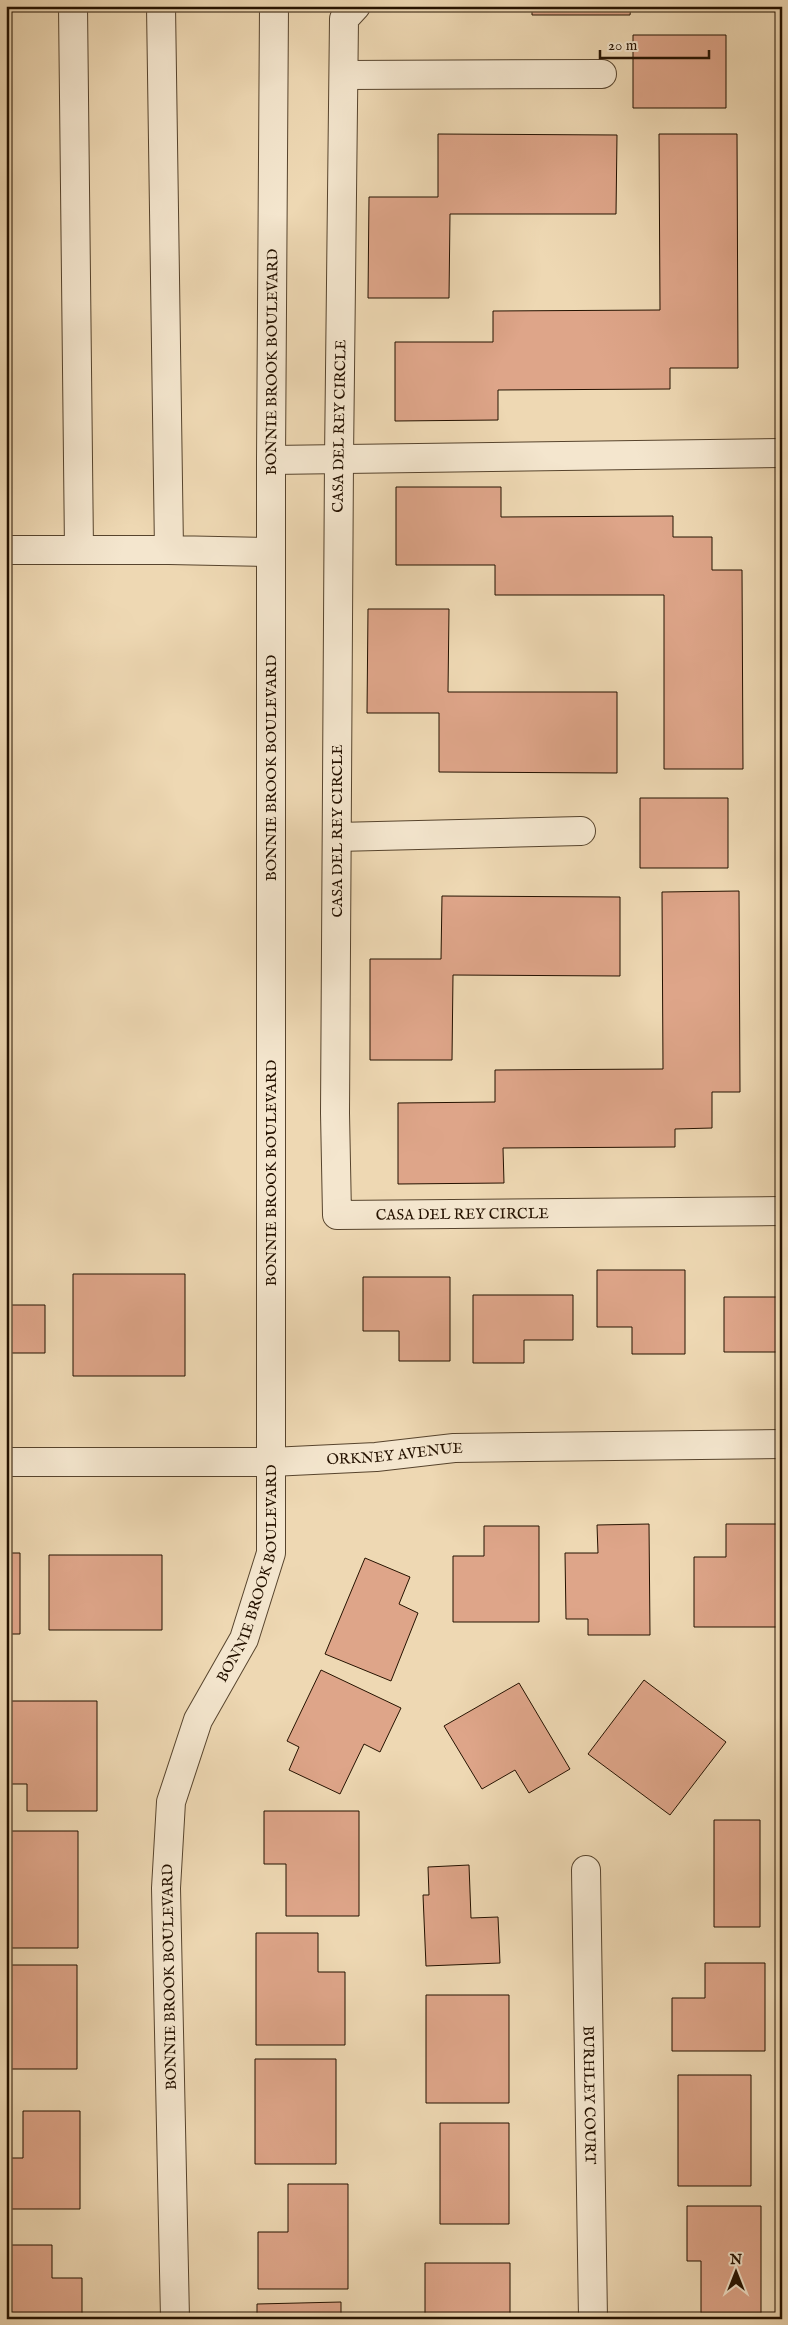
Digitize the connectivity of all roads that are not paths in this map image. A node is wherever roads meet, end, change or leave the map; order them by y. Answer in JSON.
{"nodes":[{"id":1,"x":73,"y":6,"type":"edge"},
{"id":2,"x":161,"y":6,"type":"edge"},
{"id":3,"x":274,"y":6,"type":"edge"},
{"id":4,"x":356,"y":6,"type":"edge"},
{"id":5,"x":602,"y":74,"type":"dead end"},
{"id":6,"x":344,"y":75,"type":"junction"},
{"id":7,"x":782,"y":453,"type":"edge"},
{"id":8,"x":339,"y":459,"type":"junction"},
{"id":9,"x":271,"y":460,"type":"junction"},
{"id":10,"x":6,"y":550,"type":"edge"},
{"id":11,"x":80,"y":550,"type":"junction"},
{"id":12,"x":169,"y":550,"type":"junction"},
{"id":13,"x":271,"y":552,"type":"junction"},
{"id":14,"x":580,"y":831,"type":"dead end"},
{"id":15,"x":337,"y":837,"type":"junction"},
{"id":16,"x":782,"y":1211,"type":"edge"},
{"id":17,"x":782,"y":1444,"type":"edge"},
{"id":18,"x":6,"y":1462,"type":"edge"},
{"id":19,"x":271,"y":1462,"type":"junction"},
{"id":20,"x":586,"y":1870,"type":"dead end"},
{"id":21,"x":175,"y":2319,"type":"edge"},
{"id":22,"x":593,"y":2319,"type":"edge"}],
"edges":[{"from":1,"to":11,"type":"street"},
{"from":2,"to":12,"type":"street"},
{"from":3,"to":9,"type":"street","name":"BONNIE BROOK BOULEVARD"},
{"from":4,"to":6,"type":"street","name":"CASA DEL REY CIRCLE"},
{"from":5,"to":6,"type":"street"},
{"from":6,"to":8,"type":"street","name":"CASA DEL REY CIRCLE"},
{"from":7,"to":8,"type":"street"},
{"from":8,"to":9,"type":"street"},
{"from":8,"to":15,"type":"street","name":"CASA DEL REY CIRCLE"},
{"from":9,"to":13,"type":"street","name":"BONNIE BROOK BOULEVARD"},
{"from":10,"to":11,"type":"street"},
{"from":11,"to":12,"type":"street"},
{"from":12,"to":13,"type":"street"},
{"from":13,"to":19,"type":"street","name":"BONNIE BROOK BOULEVARD"},
{"from":14,"to":15,"type":"street"},
{"from":15,"to":16,"type":"street","name":"CASA DEL REY CIRCLE"},
{"from":17,"to":19,"type":"street","name":"ORKNEY AVENUE"},
{"from":18,"to":19,"type":"street","name":"ORKNEY AVENUE"},
{"from":19,"to":21,"type":"street","name":"BONNIE BROOK BOULEVARD"},
{"from":20,"to":22,"type":"street","name":"BURHLEY COURT"}]}
